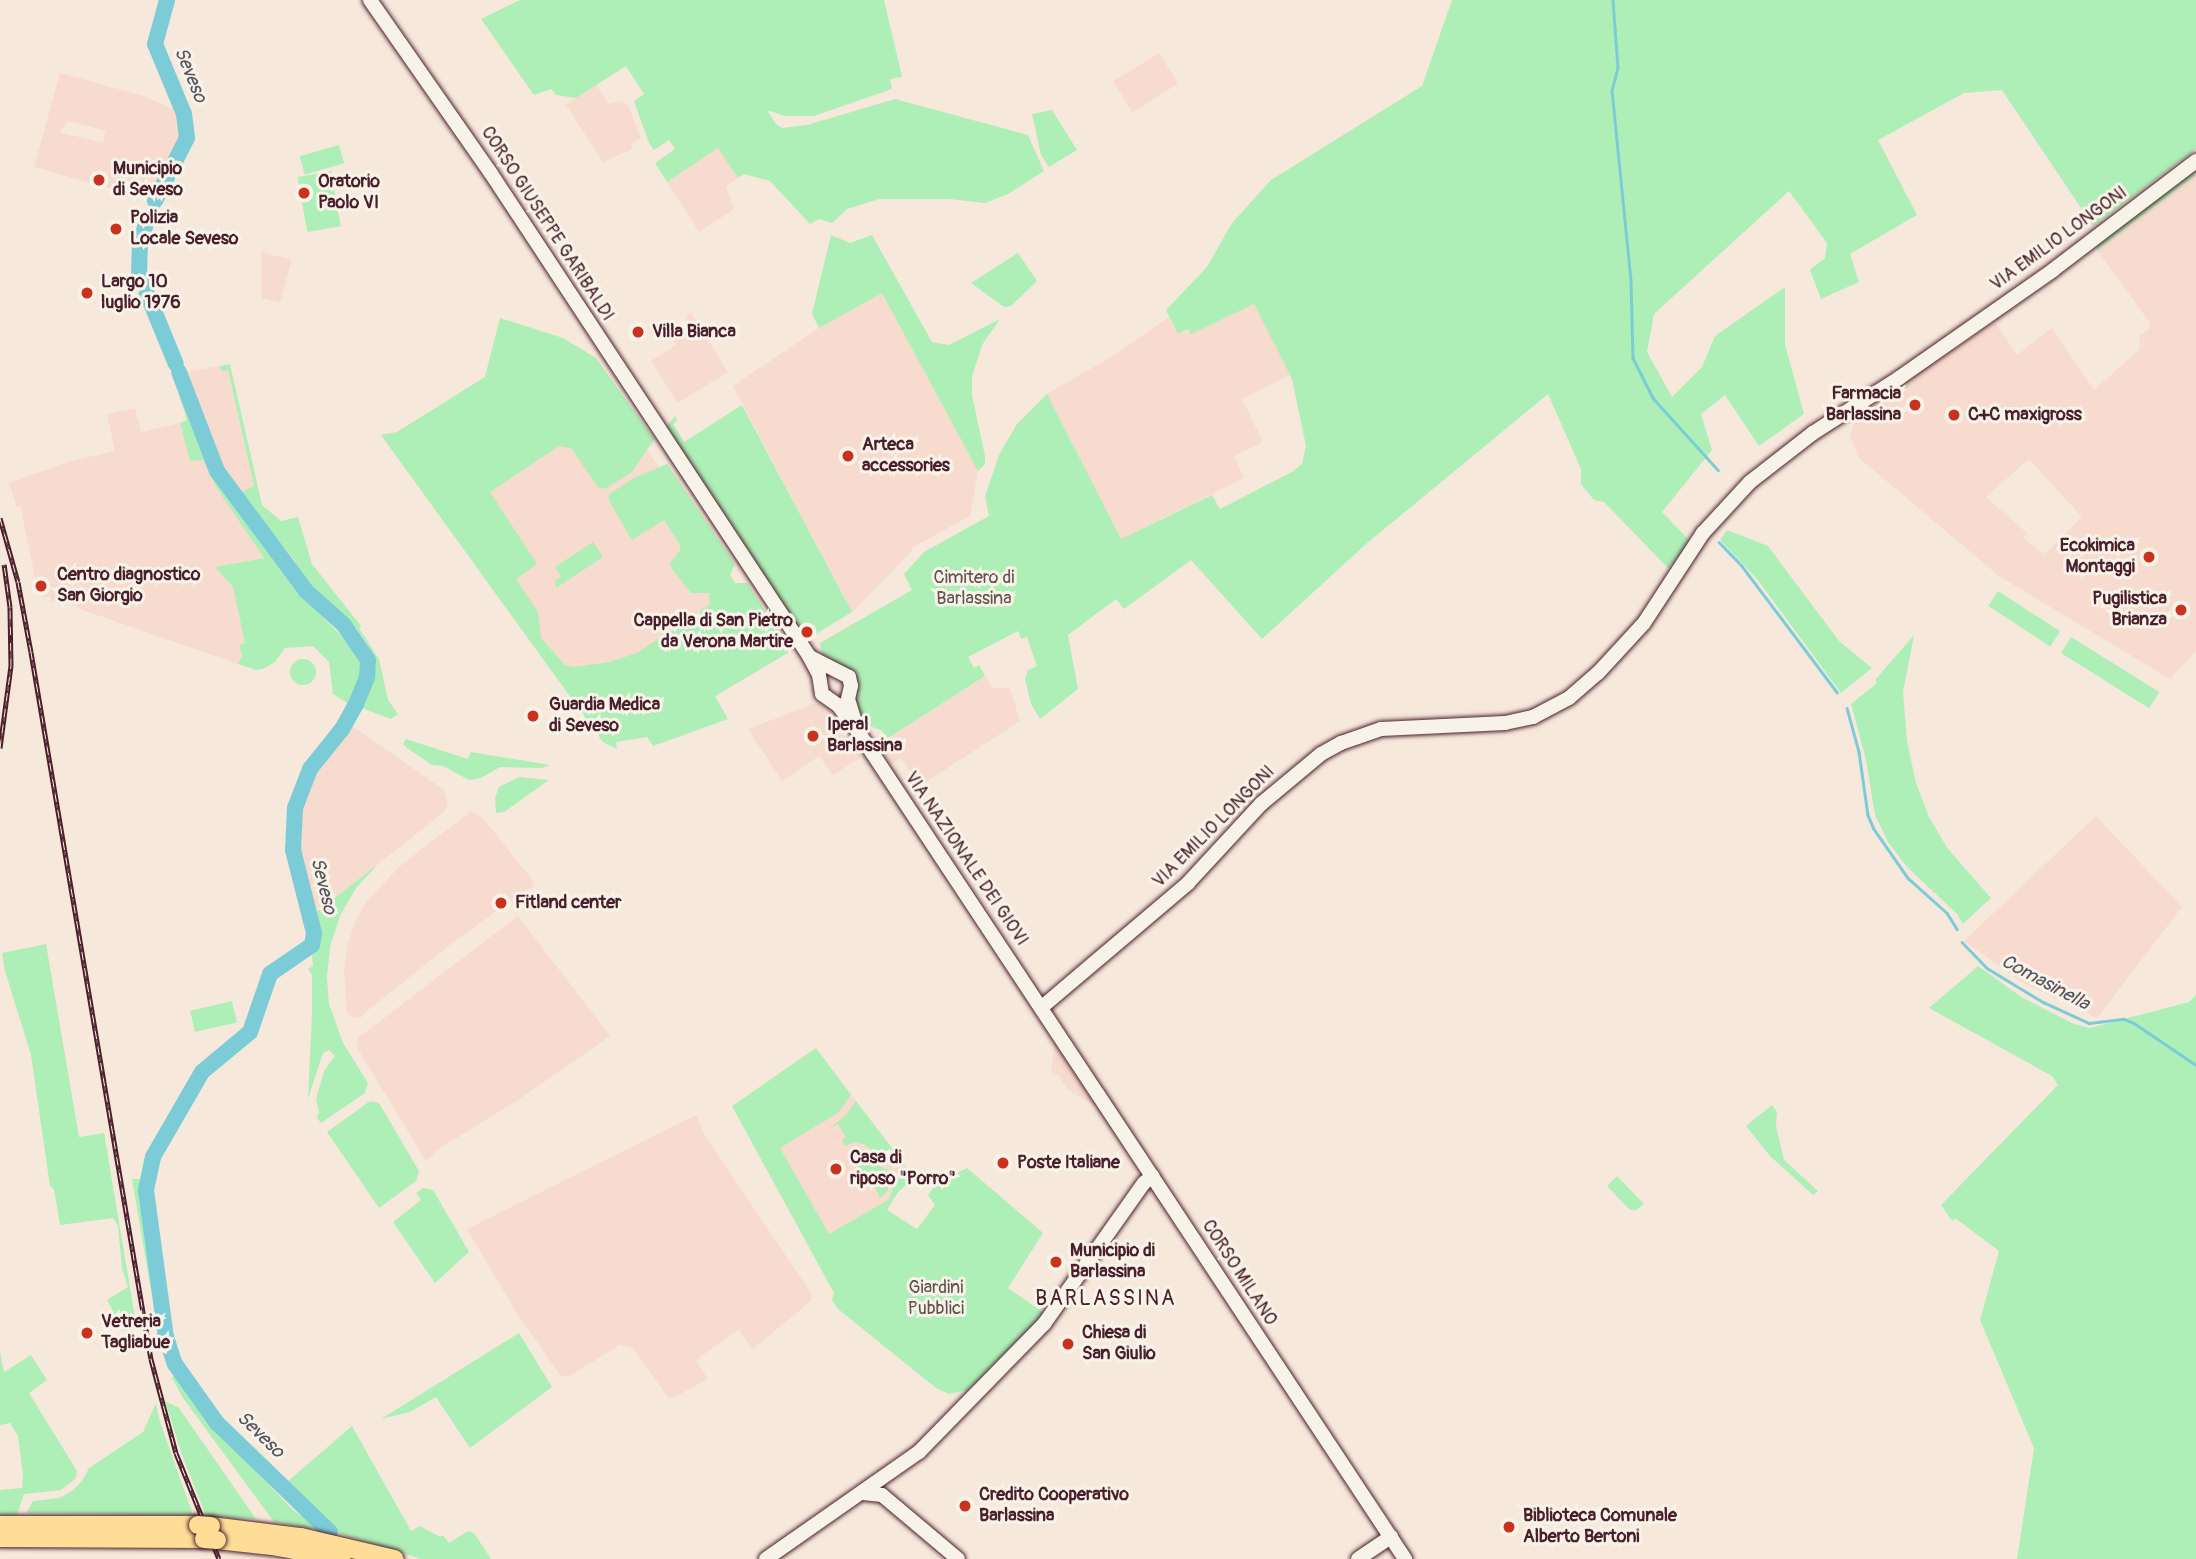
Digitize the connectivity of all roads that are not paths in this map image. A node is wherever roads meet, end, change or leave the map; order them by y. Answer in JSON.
{"nodes":[{"id":1,"x":370,"y":0,"type":"edge"},
{"id":2,"x":2196,"y":161,"type":"edge"},
{"id":3,"x":1943,"y":346,"type":"junction"},
{"id":4,"x":1891,"y":372,"type":"junction"},
{"id":5,"x":1833,"y":420,"type":"junction"},
{"id":6,"x":1774,"y":450,"type":"junction"},
{"id":7,"x":1750,"y":482,"type":"junction"},
{"id":8,"x":806,"y":652,"type":"junction"},
{"id":9,"x":835,"y":670,"type":"junction"},
{"id":10,"x":820,"y":684,"type":"junction"},
{"id":11,"x":849,"y":693,"type":"junction"},
{"id":12,"x":830,"y":700,"type":"junction"},
{"id":13,"x":859,"y":733,"type":"junction"},
{"id":14,"x":1042,"y":1007,"type":"junction"},
{"id":15,"x":1152,"y":1176,"type":"junction"},
{"id":16,"x":899,"y":1469,"type":"junction"},
{"id":17,"x":882,"y":1481,"type":"junction"},
{"id":18,"x":863,"y":1493,"type":"junction"},
{"id":19,"x":890,"y":1496,"type":"junction"},
{"id":20,"x":15,"y":1532,"type":"edge"},
{"id":21,"x":1391,"y":1537,"type":"junction"},
{"id":22,"x":339,"y":1552,"type":"edge"},
{"id":23,"x":394,"y":1559,"type":"edge"},
{"id":24,"x":766,"y":1559,"type":"edge"},
{"id":25,"x":958,"y":1559,"type":"edge"},
{"id":26,"x":1358,"y":1559,"type":"edge"},
{"id":27,"x":1405,"y":1559,"type":"edge"}],
"edges":[{"from":1,"to":8,"type":"street","name":"CORSO GIUSEPPE GARIBALDI"},
{"from":2,"to":3,"type":"street","name":"VIA EMILIO LONGONI"},
{"from":3,"to":4,"type":"street","name":"VIA EMILIO LONGONI"},
{"from":3,"to":5,"type":"street","name":"VIA EMILIO LONGONI"},
{"from":4,"to":5,"type":"street","name":"VIA EMILIO LONGONI"},
{"from":4,"to":6,"type":"street","name":"VIA EMILIO LONGONI"},
{"from":5,"to":6,"type":"street","name":"VIA EMILIO LONGONI"},
{"from":5,"to":7,"type":"street","name":"VIA EMILIO LONGONI"},
{"from":6,"to":7,"type":"street","name":"VIA EMILIO LONGONI"},
{"from":7,"to":14,"type":"street","name":"VIA EMILIO LONGONI"},
{"from":8,"to":9,"type":"street"},
{"from":8,"to":10,"type":"street","name":"VIA NAZIONALE DEI GIOVI"},
{"from":9,"to":10,"type":"street"},
{"from":9,"to":11,"type":"street","name":"VIA NAZIONALE DEI GIOVI"},
{"from":10,"to":12,"type":"street","name":"VIA NAZIONALE DEI GIOVI"},
{"from":11,"to":12,"type":"street"},
{"from":11,"to":13,"type":"street","name":"VIA NAZIONALE DEI GIOVI"},
{"from":12,"to":13,"type":"street","name":"VIA NAZIONALE DEI GIOVI"},
{"from":13,"to":14,"type":"street","name":"VIA NAZIONALE DEI GIOVI"},
{"from":14,"to":15,"type":"street","name":"CORSO MILANO"},
{"from":15,"to":16,"type":"street"},
{"from":15,"to":21,"type":"street","name":"CORSO MILANO"},
{"from":16,"to":17,"type":"street"},
{"from":16,"to":19,"type":"street"},
{"from":17,"to":18,"type":"street"},
{"from":17,"to":19,"type":"street"},
{"from":18,"to":19,"type":"street"},
{"from":18,"to":24,"type":"street"},
{"from":19,"to":25,"type":"street"},
{"from":20,"to":22,"type":"highway"},
{"from":21,"to":26,"type":"street"},
{"from":21,"to":27,"type":"street","name":"CORSO MILANO"},
{"from":22,"to":23,"type":"highway"}]}
